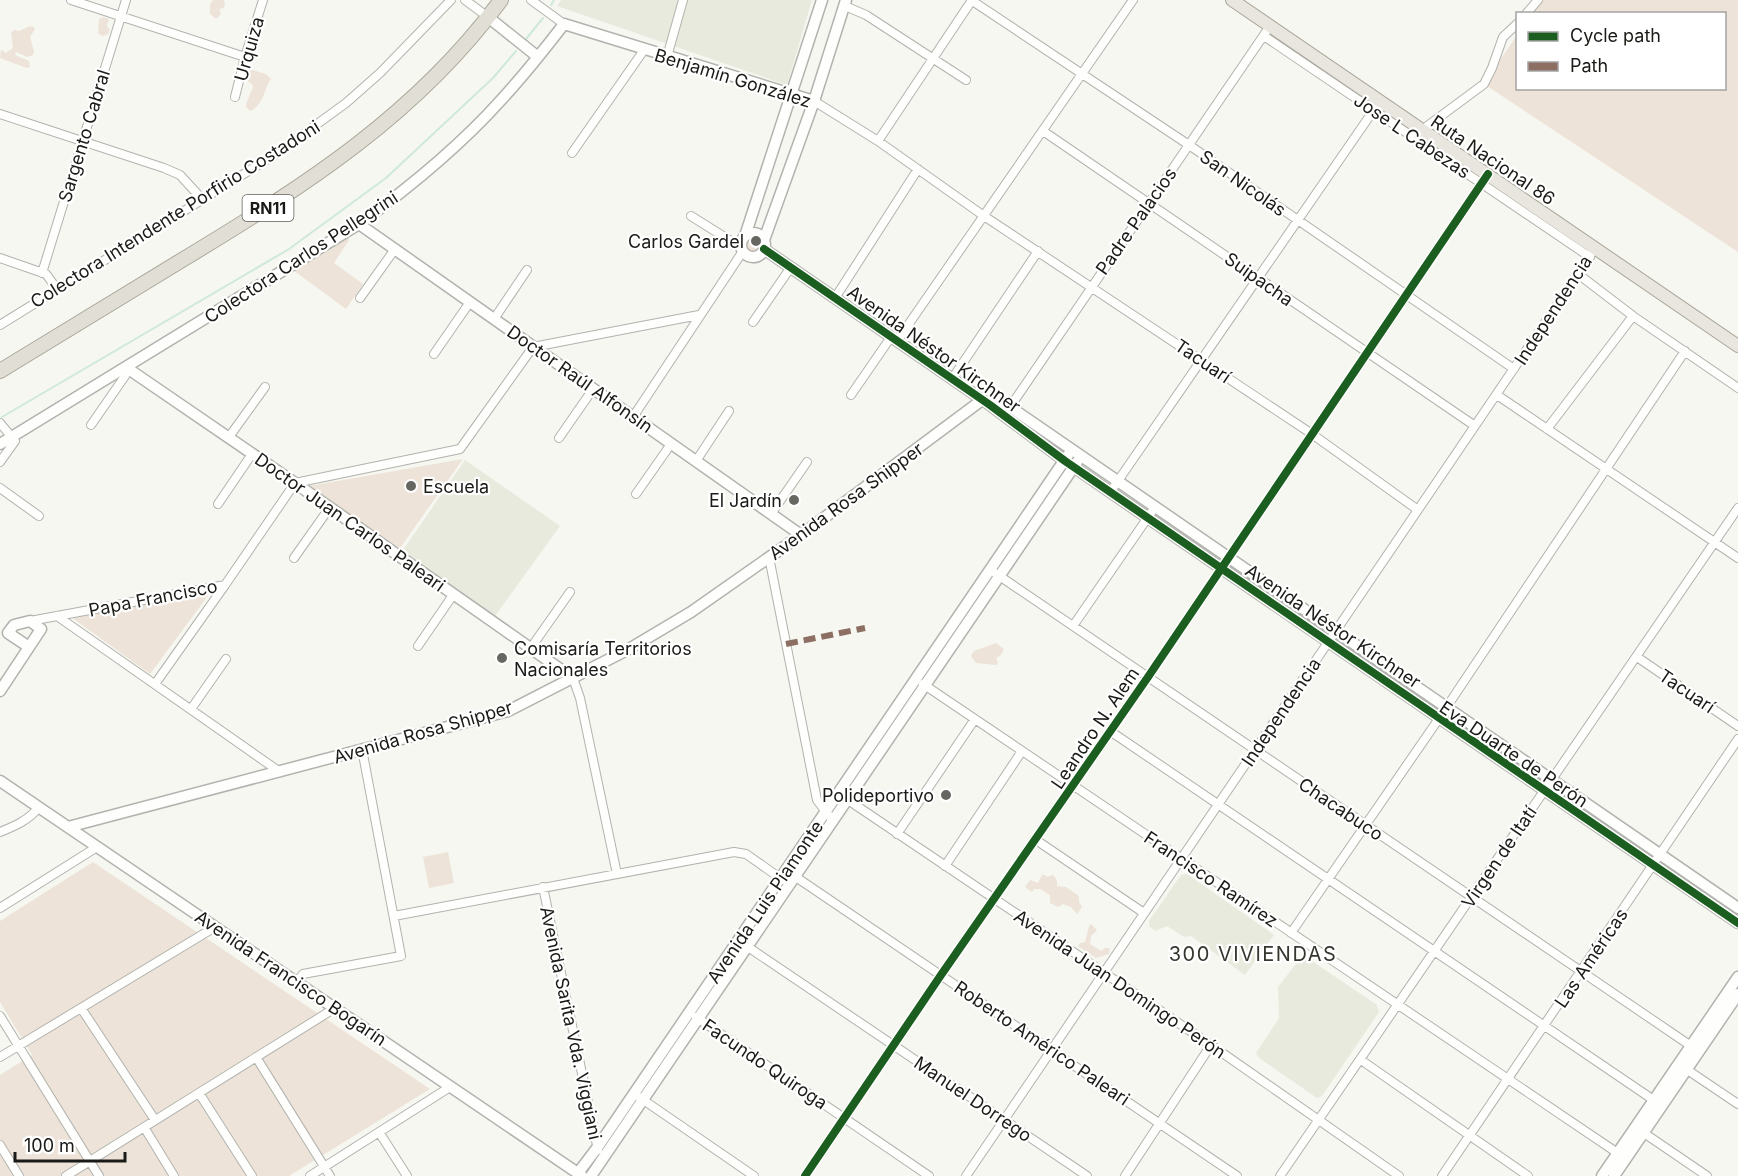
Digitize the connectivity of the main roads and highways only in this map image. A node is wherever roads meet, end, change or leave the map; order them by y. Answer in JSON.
{"nodes":[{"id":1,"x":501,"y":0,"type":"edge"},
{"id":2,"x":1232,"y":0,"type":"edge"},
{"id":3,"x":1738,"y":346,"type":"edge"},
{"id":4,"x":0,"y":371,"type":"edge"}],
"edges":[{"from":1,"to":4,"type":"highway","number":"RN11"},
{"from":2,"to":3,"type":"main road","name":"Ruta Nacional 86"}]}
